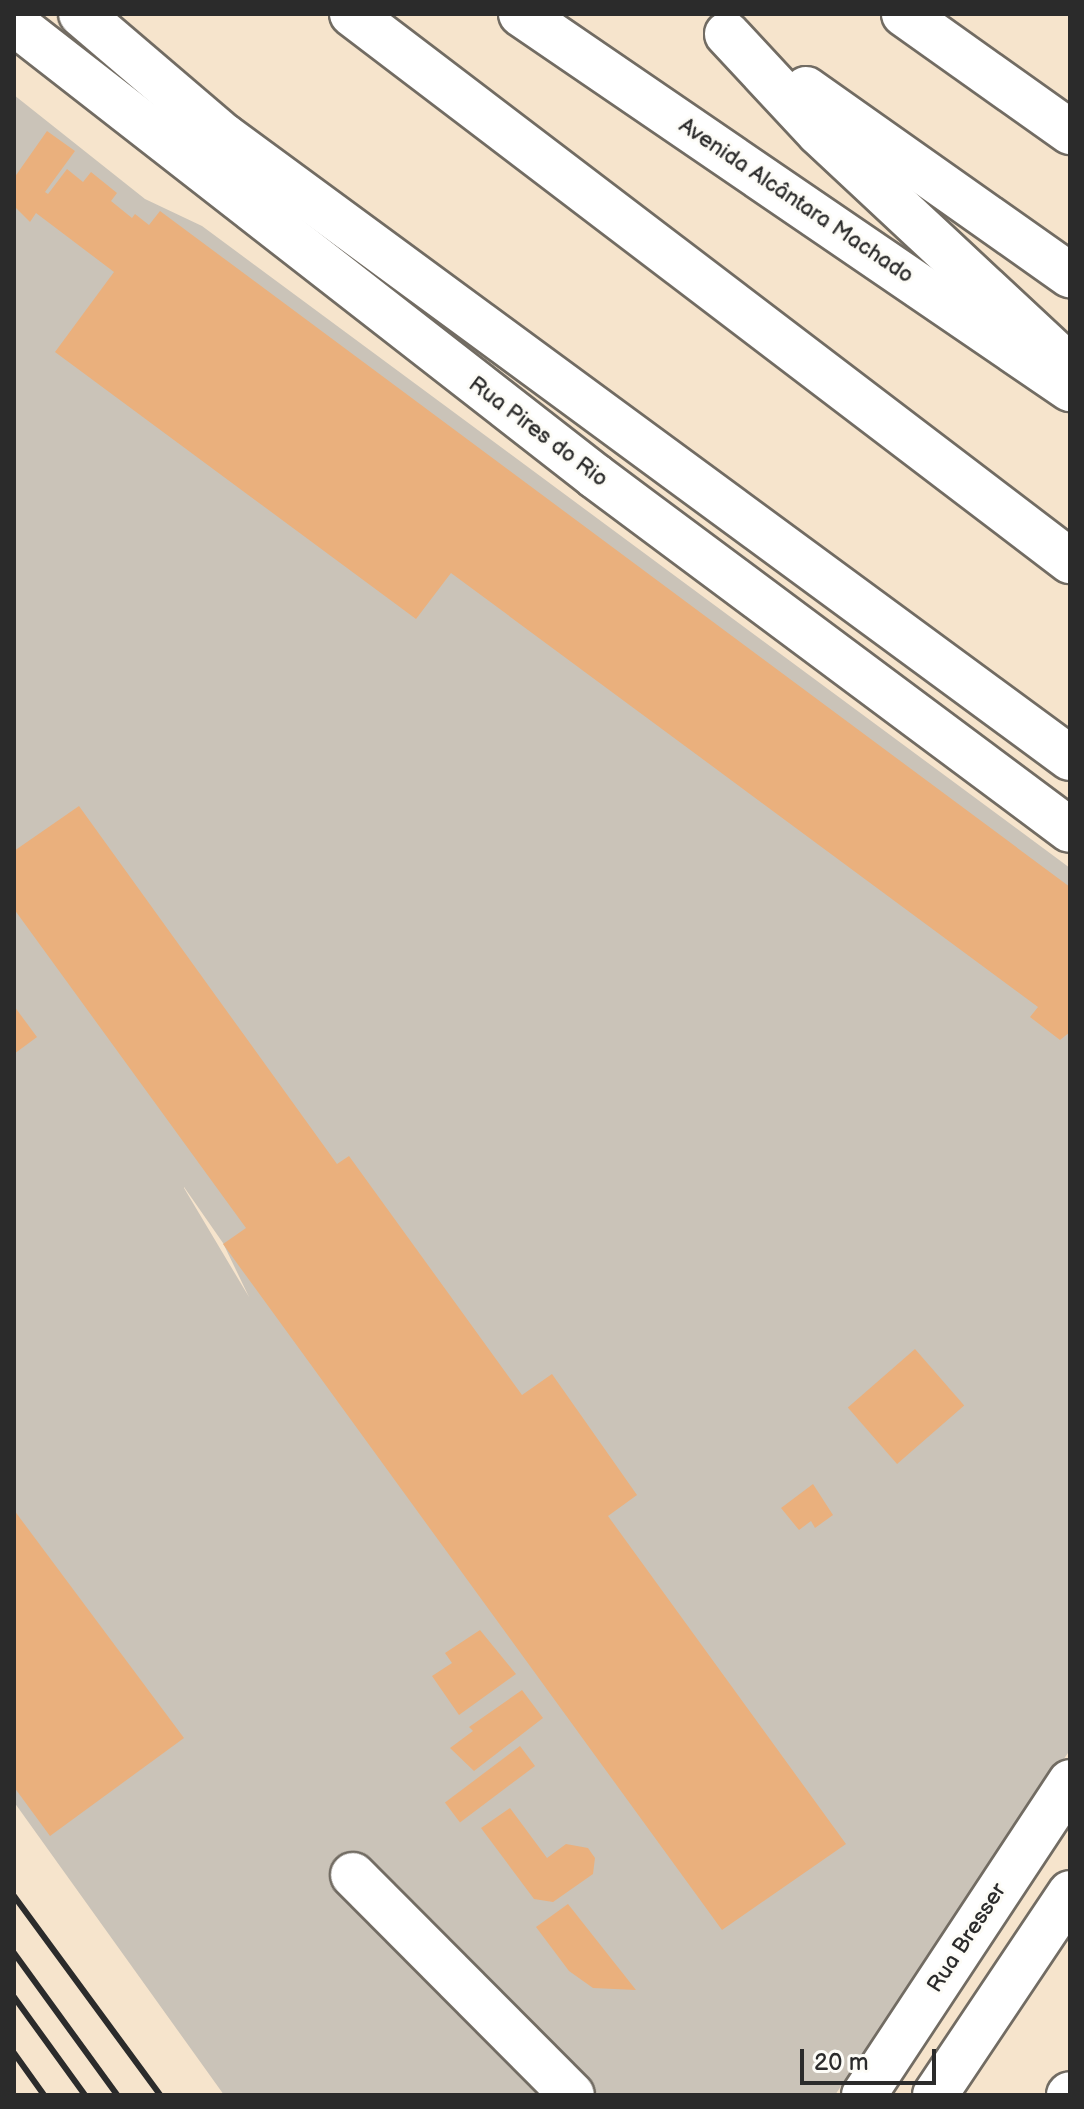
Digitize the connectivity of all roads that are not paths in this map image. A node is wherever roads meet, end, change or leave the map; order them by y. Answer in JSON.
{"nodes":[{"id":1,"x":81,"y":14,"type":"edge"},
{"id":2,"x":352,"y":14,"type":"edge"},
{"id":3,"x":403,"y":14,"type":"edge"},
{"id":4,"x":521,"y":14,"type":"edge"},
{"id":5,"x":904,"y":14,"type":"edge"},
{"id":6,"x":14,"y":23,"type":"edge"},
{"id":7,"x":713,"y":24,"type":"edge"},
{"id":8,"x":1070,"y":132,"type":"edge"},
{"id":9,"x":511,"y":135,"type":"junction"},
{"id":10,"x":1070,"y":275,"type":"edge"},
{"id":11,"x":1070,"y":367,"type":"edge"},
{"id":12,"x":1070,"y":389,"type":"edge"},
{"id":13,"x":629,"y":430,"type":"junction"},
{"id":14,"x":595,"y":476,"type":"junction"},
{"id":15,"x":1070,"y":561,"type":"edge"},
{"id":16,"x":862,"y":603,"type":"junction"},
{"id":17,"x":824,"y":647,"type":"junction"},
{"id":18,"x":1070,"y":758,"type":"edge"},
{"id":19,"x":1070,"y":830,"type":"edge"},
{"id":20,"x":1070,"y":1782,"type":"edge"},
{"id":21,"x":353,"y":1875,"type":"dead end"},
{"id":22,"x":1070,"y":1893,"type":"edge"},
{"id":23,"x":572,"y":2095,"type":"edge"},
{"id":24,"x":864,"y":2095,"type":"edge"},
{"id":25,"x":935,"y":2095,"type":"edge"}],
"edges":[{"from":1,"to":13,"type":"main road"},
{"from":2,"to":9,"type":"main road"},
{"from":3,"to":9,"type":"main road"},
{"from":4,"to":12,"type":"main road","name":"Avenida Alcântara Machado"},
{"from":5,"to":8,"type":"main road"},
{"from":6,"to":14,"type":"main road","name":"Rua Pires do Rio"},
{"from":7,"to":10,"type":"main road"},
{"from":7,"to":11,"type":"main road"},
{"from":9,"to":15,"type":"main road"},
{"from":13,"to":14,"type":"main road"},
{"from":13,"to":16,"type":"main road"},
{"from":14,"to":17,"type":"main road","name":"Rua Pires do Rio"},
{"from":16,"to":17,"type":"main road"},
{"from":16,"to":18,"type":"main road"},
{"from":17,"to":19,"type":"main road","name":"Rua Pires do Rio"},
{"from":20,"to":24,"type":"main road","name":"Rua Bresser"},
{"from":21,"to":23,"type":"main road"},
{"from":22,"to":25,"type":"main road"}]}
